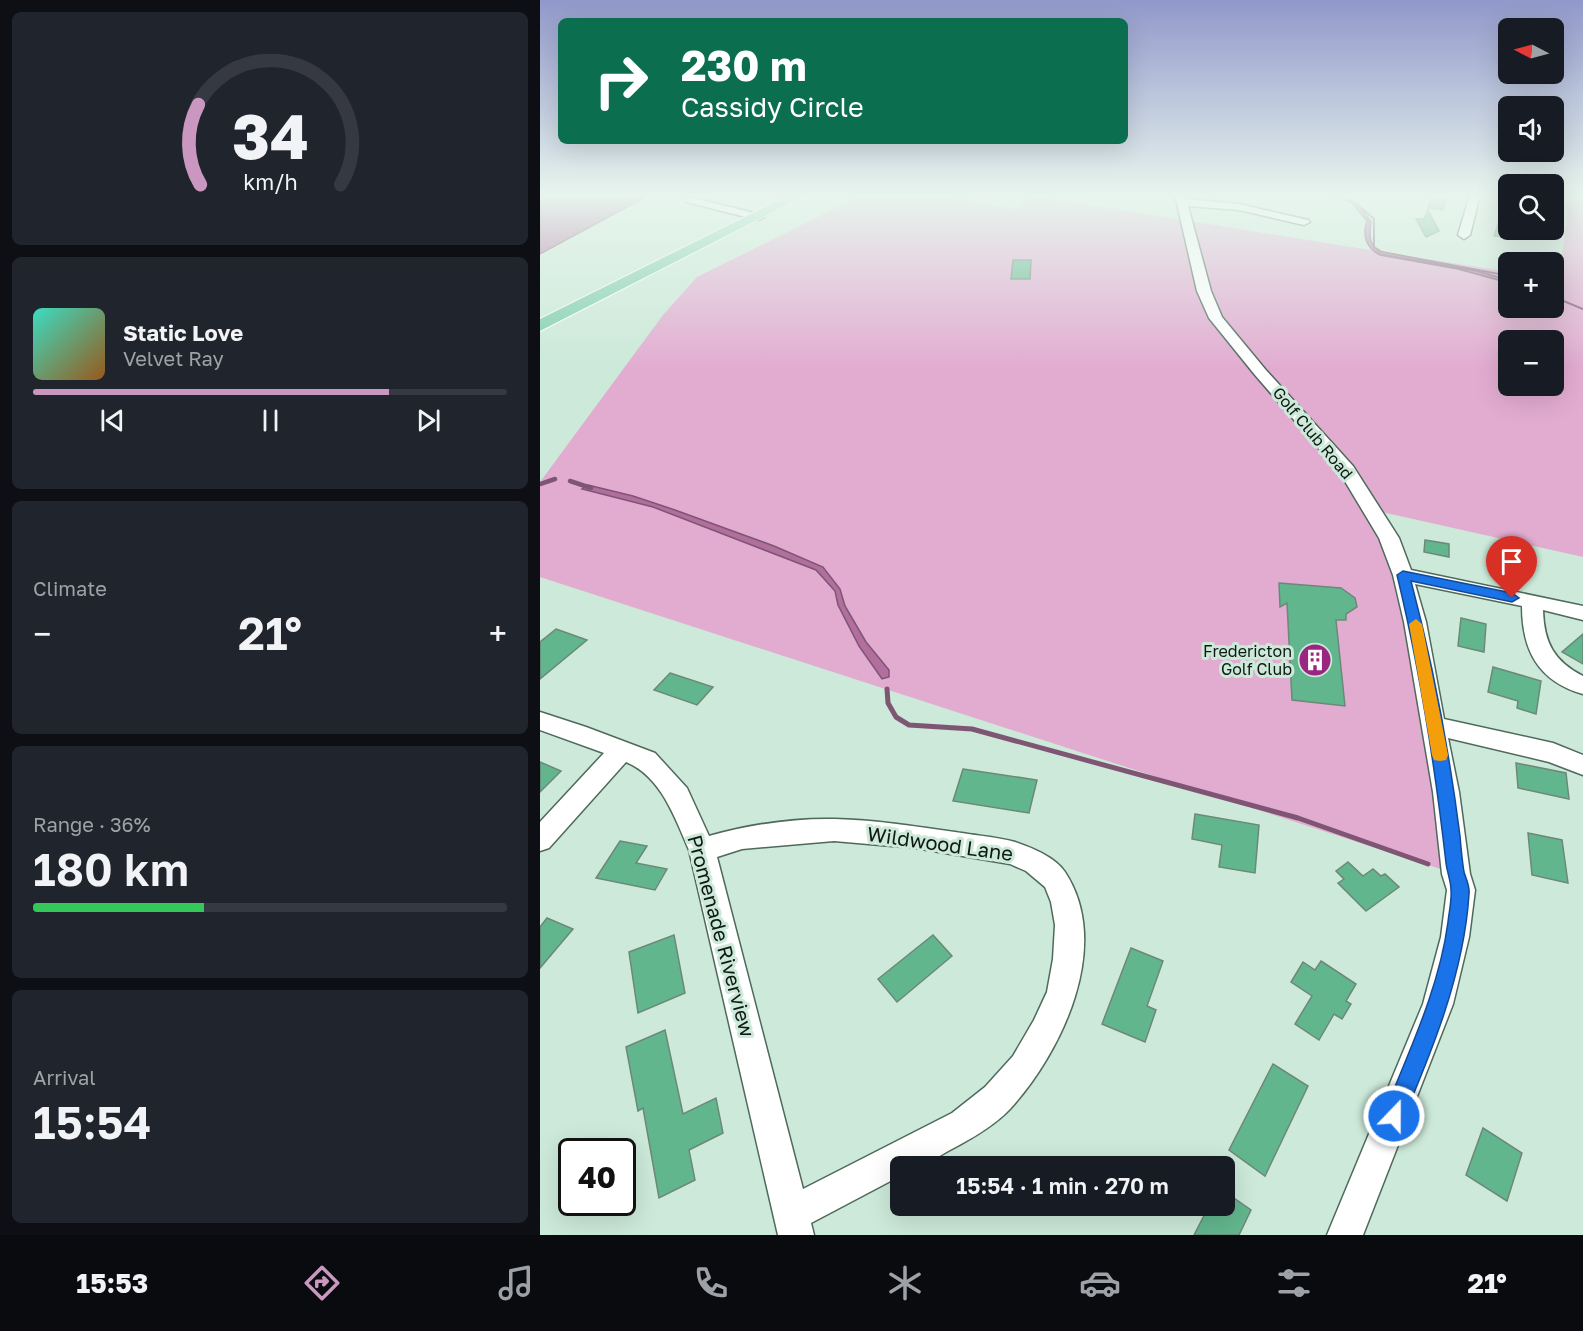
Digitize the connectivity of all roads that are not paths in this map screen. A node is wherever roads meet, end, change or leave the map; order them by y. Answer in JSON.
{"nodes":[{"id":1,"x":687,"y":253,"type":"edge"},
{"id":2,"x":1194,"y":253,"type":"edge"},
{"id":3,"x":540,"y":326,"type":"edge"},
{"id":4,"x":1403,"y":575,"type":"junction"},
{"id":5,"x":1532,"y":601,"type":"junction"},
{"id":6,"x":1583,"y":613,"type":"edge"},
{"id":7,"x":1583,"y":686,"type":"edge"},
{"id":8,"x":540,"y":721,"type":"edge"},
{"id":9,"x":1435,"y":726,"type":"junction"},
{"id":10,"x":620,"y":752,"type":"junction"},
{"id":11,"x":1583,"y":765,"type":"edge"},
{"id":12,"x":540,"y":840,"type":"edge"},
{"id":13,"x":702,"y":850,"type":"junction"},
{"id":14,"x":794,"y":1224,"type":"edge"},
{"id":15,"x":1345,"y":1235,"type":"edge"}],
"edges":[{"from":1,"to":3,"type":"main road"},
{"from":2,"to":4,"type":"street","name":"Golf Club Road"},
{"from":4,"to":5,"type":"street"},
{"from":4,"to":9,"type":"street","name":"Golf Club Road"},
{"from":5,"to":6,"type":"street"},
{"from":5,"to":7,"type":"street"},
{"from":8,"to":10,"type":"street","name":"Promenade Riverview"},
{"from":9,"to":11,"type":"street"},
{"from":9,"to":15,"type":"street","name":"Golf Club Road"},
{"from":10,"to":12,"type":"street"},
{"from":10,"to":13,"type":"street","name":"Promenade Riverview"},
{"from":13,"to":14,"type":"street","name":"Promenade Riverview"},
{"from":13,"to":14,"type":"street","name":"Wildwood Lane"}]}
